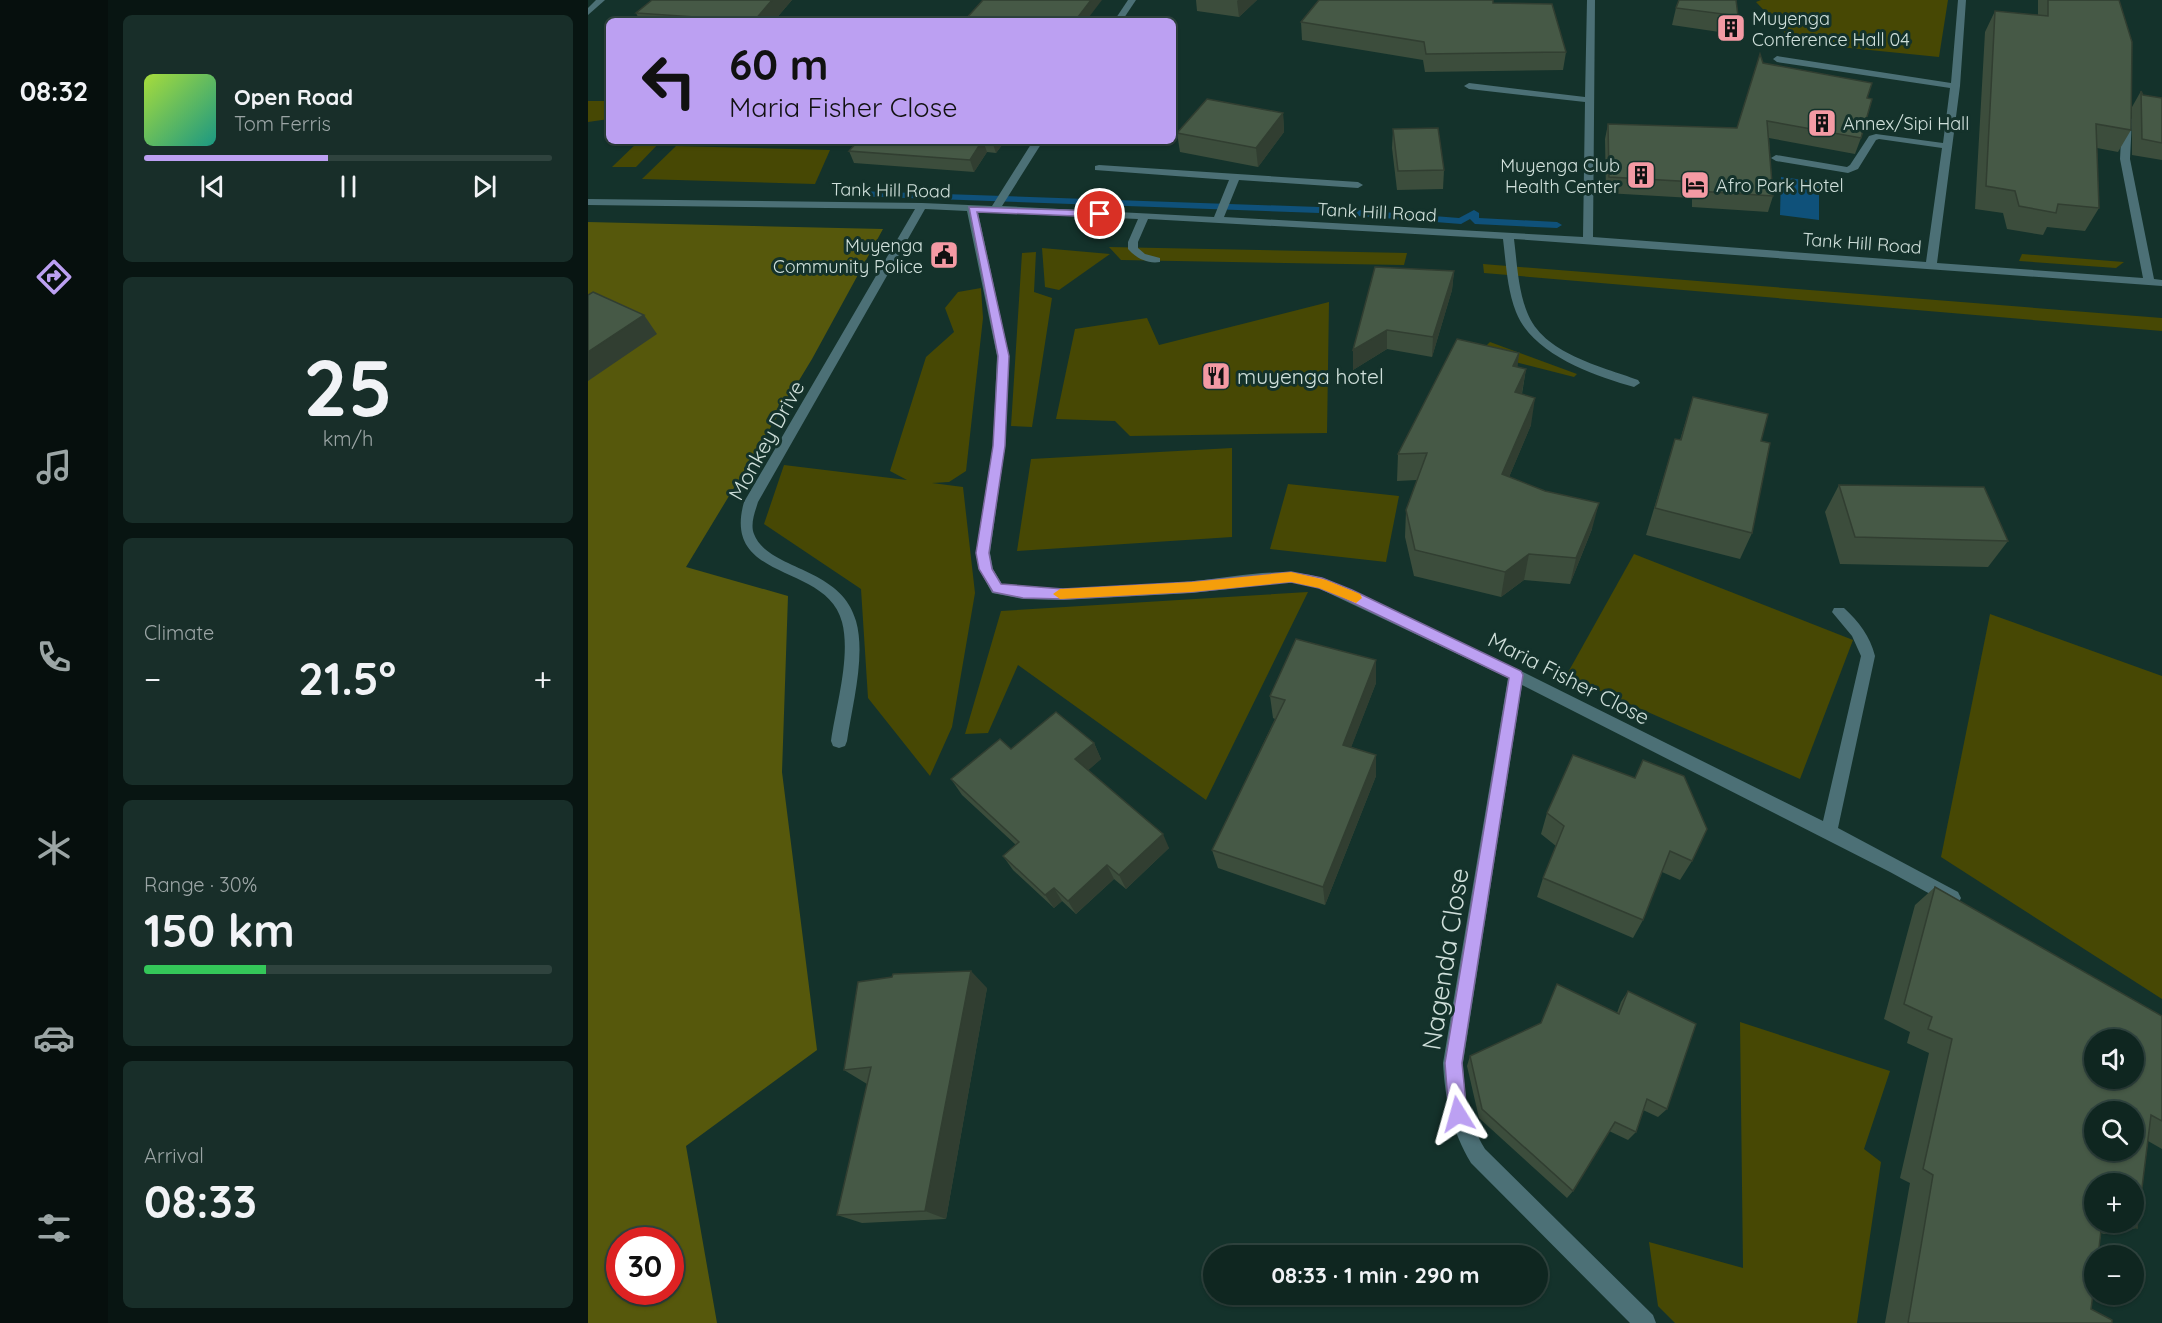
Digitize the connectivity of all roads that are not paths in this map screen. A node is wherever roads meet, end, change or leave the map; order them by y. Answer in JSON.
{"nodes":[{"id":1,"x":601,"y":0,"type":"edge"},
{"id":2,"x":1132,"y":0,"type":"edge"},
{"id":3,"x":1591,"y":0,"type":"edge"},
{"id":4,"x":1962,"y":0,"type":"edge"},
{"id":5,"x":588,"y":12,"type":"edge"},
{"id":6,"x":1120,"y":18,"type":"edge"},
{"id":7,"x":1777,"y":59,"type":"dead end"},
{"id":8,"x":1468,"y":86,"type":"dead end"},
{"id":9,"x":1955,"y":86,"type":"junction"},
{"id":10,"x":1590,"y":100,"type":"junction"},
{"id":11,"x":2127,"y":106,"type":"edge"},
{"id":12,"x":1036,"y":144,"type":"edge"},
{"id":13,"x":1946,"y":146,"type":"junction"},
{"id":14,"x":1776,"y":158,"type":"dead end"},
{"id":15,"x":1099,"y":168,"type":"dead end"},
{"id":16,"x":1234,"y":179,"type":"junction"},
{"id":17,"x":1358,"y":185,"type":"dead end"},
{"id":18,"x":588,"y":202,"type":"edge"},
{"id":19,"x":922,"y":206,"type":"junction"},
{"id":20,"x":972,"y":209,"type":"junction"},
{"id":21,"x":995,"y":209,"type":"junction"},
{"id":22,"x":1144,"y":216,"type":"junction"},
{"id":23,"x":1218,"y":220,"type":"junction"},
{"id":24,"x":1508,"y":236,"type":"junction"},
{"id":25,"x":1588,"y":240,"type":"junction"},
{"id":26,"x":1156,"y":260,"type":"dead end"},
{"id":27,"x":1931,"y":264,"type":"junction"},
{"id":28,"x":2149,"y":282,"type":"junction"},
{"id":29,"x":2162,"y":283,"type":"edge"},
{"id":30,"x":1634,"y":384,"type":"dead end"},
{"id":31,"x":1839,"y":612,"type":"dead end"},
{"id":32,"x":1516,"y":675,"type":"junction"},
{"id":33,"x":838,"y":741,"type":"dead end"},
{"id":34,"x":1830,"y":832,"type":"junction"},
{"id":35,"x":1966,"y":906,"type":"edge"},
{"id":36,"x":1645,"y":1323,"type":"edge"}],
"edges":[{"from":1,"to":5,"type":"street"},
{"from":2,"to":6,"type":"street"},
{"from":3,"to":10,"type":"street"},
{"from":4,"to":9,"type":"street"},
{"from":7,"to":9,"type":"street"},
{"from":8,"to":10,"type":"street"},
{"from":9,"to":13,"type":"street"},
{"from":10,"to":25,"type":"street"},
{"from":11,"to":28,"type":"street"},
{"from":12,"to":21,"type":"street"},
{"from":13,"to":14,"type":"street"},
{"from":13,"to":27,"type":"street"},
{"from":15,"to":16,"type":"street"},
{"from":16,"to":17,"type":"street"},
{"from":16,"to":23,"type":"street"},
{"from":18,"to":19,"type":"street","name":"Tank Hill Road"},
{"from":19,"to":20,"type":"street","name":"Tank Hill Road"},
{"from":19,"to":33,"type":"street","name":"Monkey Drive"},
{"from":20,"to":21,"type":"street","name":"Tank Hill Road"},
{"from":20,"to":32,"type":"street","name":"Maria Fisher Close"},
{"from":21,"to":22,"type":"street","name":"Tank Hill Road"},
{"from":22,"to":23,"type":"street","name":"Tank Hill Road"},
{"from":22,"to":26,"type":"street"},
{"from":23,"to":24,"type":"street","name":"Tank Hill Road"},
{"from":24,"to":25,"type":"street","name":"Tank Hill Road"},
{"from":24,"to":30,"type":"street"},
{"from":25,"to":27,"type":"street","name":"Tank Hill Road"},
{"from":27,"to":28,"type":"street","name":"Tank Hill Road"},
{"from":28,"to":29,"type":"street","name":"Tank Hill Road"},
{"from":31,"to":34,"type":"street"},
{"from":32,"to":34,"type":"street","name":"Maria Fisher Close"},
{"from":32,"to":36,"type":"street","name":"Nagenda Close"},
{"from":34,"to":35,"type":"street","name":"Maria Fisher Close"}]}
